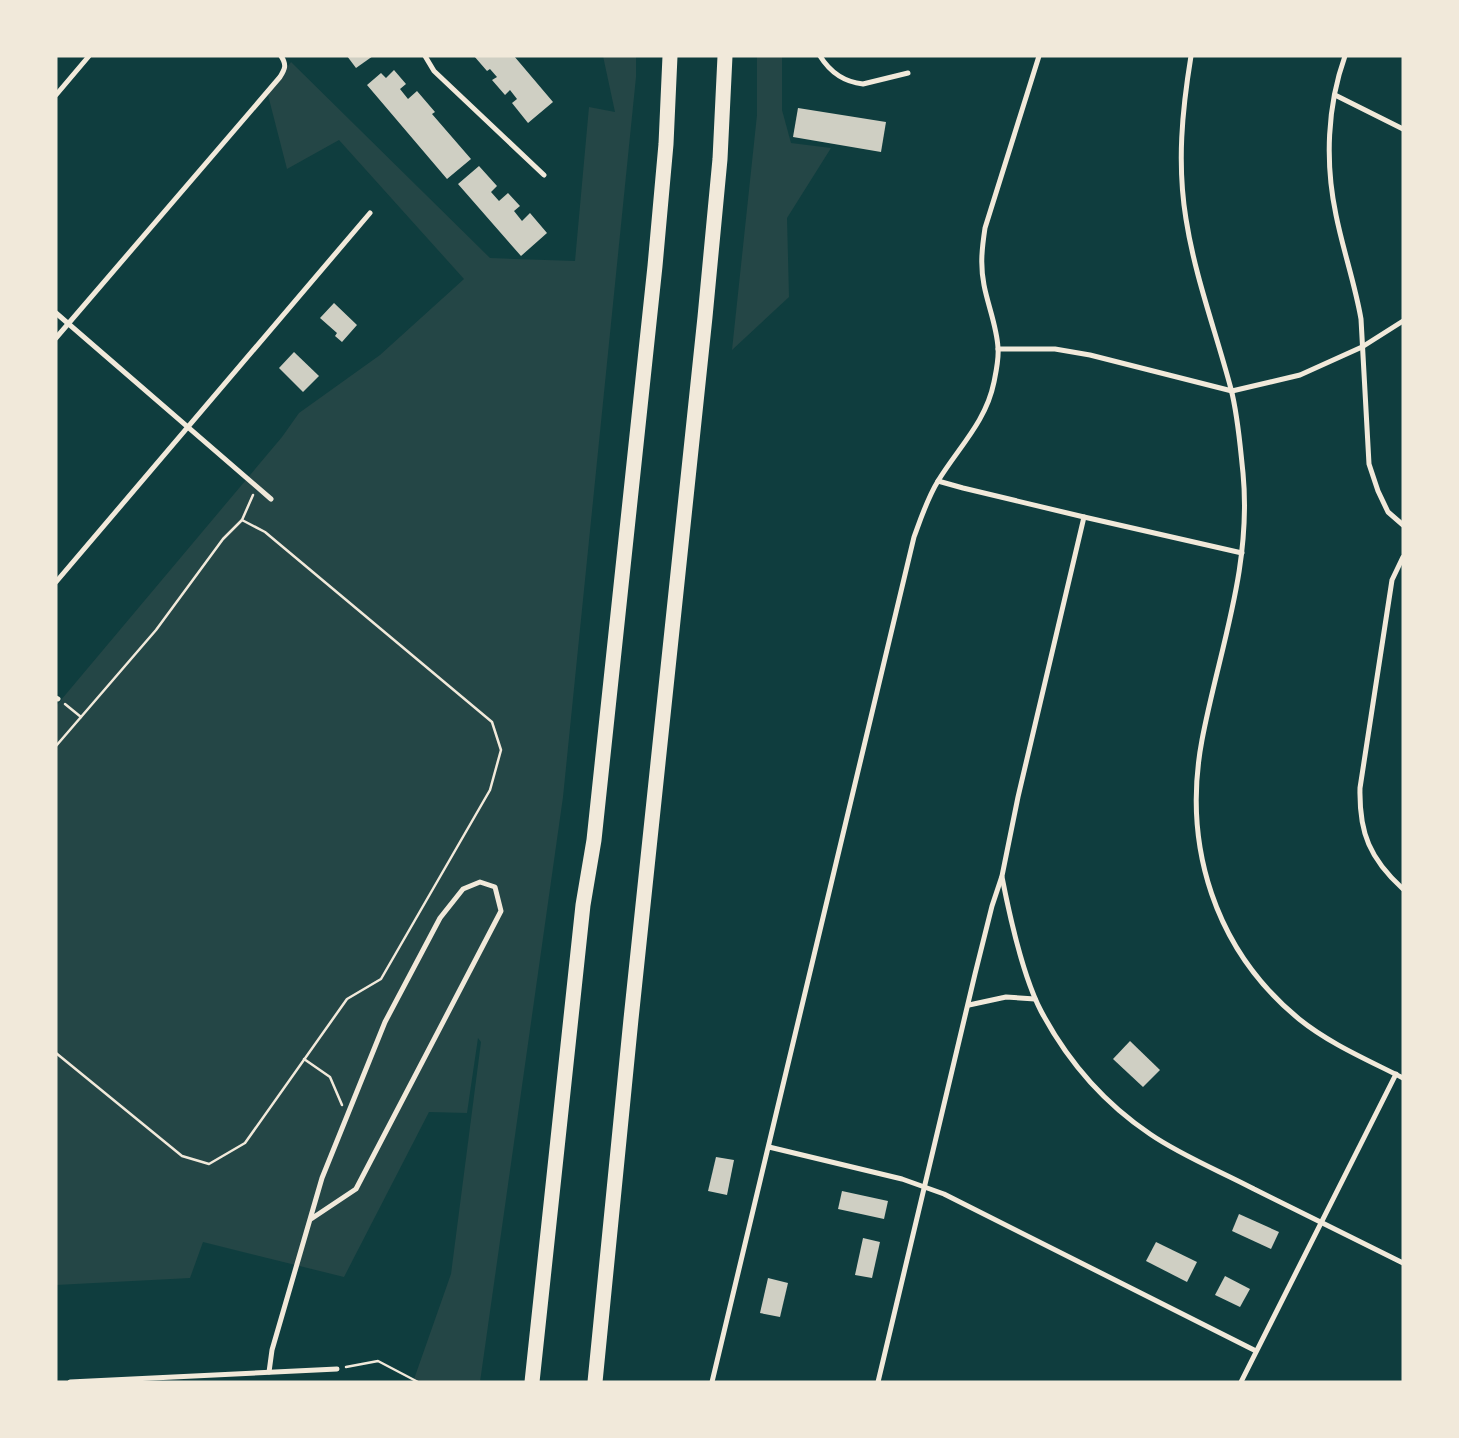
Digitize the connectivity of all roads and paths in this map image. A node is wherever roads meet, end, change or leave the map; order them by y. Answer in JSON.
{"nodes":[{"id":1,"x":89,"y":56,"type":"edge"},
{"id":2,"x":281,"y":56,"type":"edge"},
{"id":3,"x":424,"y":56,"type":"edge"},
{"id":4,"x":670,"y":56,"type":"edge"},
{"id":5,"x":725,"y":56,"type":"edge"},
{"id":6,"x":820,"y":56,"type":"edge"},
{"id":7,"x":1039,"y":56,"type":"edge"},
{"id":8,"x":1191,"y":56,"type":"edge"},
{"id":9,"x":1345,"y":56,"type":"edge"},
{"id":10,"x":908,"y":73,"type":"dead end"},
{"id":11,"x":56,"y":95,"type":"edge"},
{"id":12,"x":1335,"y":95,"type":"junction"},
{"id":13,"x":1403,"y":129,"type":"edge"},
{"id":14,"x":544,"y":175,"type":"dead end"},
{"id":15,"x":370,"y":213,"type":"dead end"},
{"id":16,"x":56,"y":313,"type":"edge"},
{"id":17,"x":1403,"y":322,"type":"edge"},
{"id":18,"x":69,"y":324,"type":"junction"},
{"id":19,"x":56,"y":338,"type":"edge"},
{"id":20,"x":1362,"y":347,"type":"junction"},
{"id":21,"x":998,"y":349,"type":"junction"},
{"id":22,"x":1232,"y":391,"type":"junction"},
{"id":23,"x":189,"y":428,"type":"junction"},
{"id":24,"x":938,"y":481,"type":"junction"},
{"id":25,"x":257,"y":487,"type":"junction"},
{"id":26,"x":271,"y":499,"type":"dead end"},
{"id":27,"x":1084,"y":518,"type":"junction"},
{"id":28,"x":242,"y":520,"type":"junction"},
{"id":29,"x":1403,"y":524,"type":"edge"},
{"id":30,"x":1242,"y":553,"type":"junction"},
{"id":31,"x":1403,"y":557,"type":"edge"},
{"id":32,"x":56,"y":582,"type":"edge"},
{"id":33,"x":57,"y":698,"type":"edge"},
{"id":34,"x":81,"y":717,"type":"junction"},
{"id":35,"x":56,"y":746,"type":"edge"},
{"id":36,"x":1002,"y":876,"type":"junction"},
{"id":37,"x":1403,"y":889,"type":"edge"},
{"id":38,"x":1035,"y":999,"type":"junction"},
{"id":39,"x":968,"y":1005,"type":"junction"},
{"id":40,"x":56,"y":1053,"type":"edge"},
{"id":41,"x":304,"y":1060,"type":"junction"},
{"id":42,"x":1396,"y":1074,"type":"junction"},
{"id":43,"x":1403,"y":1078,"type":"edge"},
{"id":44,"x":347,"y":1116,"type":"junction"},
{"id":45,"x":768,"y":1147,"type":"junction"},
{"id":46,"x":925,"y":1187,"type":"junction"},
{"id":47,"x":311,"y":1219,"type":"junction"},
{"id":48,"x":1321,"y":1223,"type":"junction"},
{"id":49,"x":1403,"y":1263,"type":"edge"},
{"id":50,"x":1256,"y":1351,"type":"junction"},
{"id":51,"x":337,"y":1369,"type":"joint"},
{"id":52,"x":269,"y":1372,"type":"junction"},
{"id":53,"x":70,"y":1382,"type":"edge"},
{"id":54,"x":418,"y":1382,"type":"edge"},
{"id":55,"x":532,"y":1382,"type":"edge"},
{"id":56,"x":595,"y":1382,"type":"edge"},
{"id":57,"x":712,"y":1382,"type":"edge"},
{"id":58,"x":878,"y":1382,"type":"edge"},
{"id":59,"x":1240,"y":1382,"type":"edge"}],
"edges":[{"from":1,"to":11,"type":"street"},
{"from":2,"to":18,"type":"street"},
{"from":3,"to":14,"type":"street"},
{"from":4,"to":55,"type":"highway"},
{"from":5,"to":56,"type":"highway"},
{"from":6,"to":10,"type":"street"},
{"from":7,"to":21,"type":"street"},
{"from":8,"to":22,"type":"street"},
{"from":9,"to":12,"type":"street"},
{"from":12,"to":13,"type":"street"},
{"from":12,"to":20,"type":"street"},
{"from":15,"to":23,"type":"street"},
{"from":16,"to":18,"type":"street"},
{"from":17,"to":20,"type":"street"},
{"from":18,"to":19,"type":"street"},
{"from":18,"to":23,"type":"street"},
{"from":20,"to":22,"type":"street"},
{"from":20,"to":29,"type":"street"},
{"from":21,"to":22,"type":"street"},
{"from":21,"to":24,"type":"street"},
{"from":22,"to":30,"type":"street"},
{"from":23,"to":25,"type":"street"},
{"from":23,"to":32,"type":"street"},
{"from":24,"to":27,"type":"street"},
{"from":24,"to":45,"type":"street"},
{"from":25,"to":26,"type":"street"},
{"from":25,"to":28,"type":"path"},
{"from":27,"to":30,"type":"street"},
{"from":27,"to":36,"type":"street"},
{"from":28,"to":34,"type":"path"},
{"from":28,"to":41,"type":"path"},
{"from":30,"to":42,"type":"street"},
{"from":31,"to":37,"type":"street"},
{"from":33,"to":34,"type":"path"},
{"from":34,"to":35,"type":"path"},
{"from":36,"to":38,"type":"street"},
{"from":36,"to":39,"type":"street"},
{"from":38,"to":39,"type":"street"},
{"from":38,"to":48,"type":"street"},
{"from":39,"to":46,"type":"street"},
{"from":40,"to":41,"type":"path"},
{"from":41,"to":44,"type":"path"},
{"from":42,"to":43,"type":"street"},
{"from":42,"to":48,"type":"street"},
{"from":44,"to":47,"type":"street"},
{"from":44,"to":47,"type":"street"},
{"from":45,"to":46,"type":"street"},
{"from":45,"to":57,"type":"street"},
{"from":46,"to":50,"type":"street"},
{"from":46,"to":58,"type":"street"},
{"from":47,"to":52,"type":"street"},
{"from":48,"to":49,"type":"street"},
{"from":48,"to":50,"type":"street"},
{"from":50,"to":59,"type":"street"},
{"from":51,"to":52,"type":"street"},
{"from":51,"to":54,"type":"path"},
{"from":52,"to":53,"type":"street"}]}
